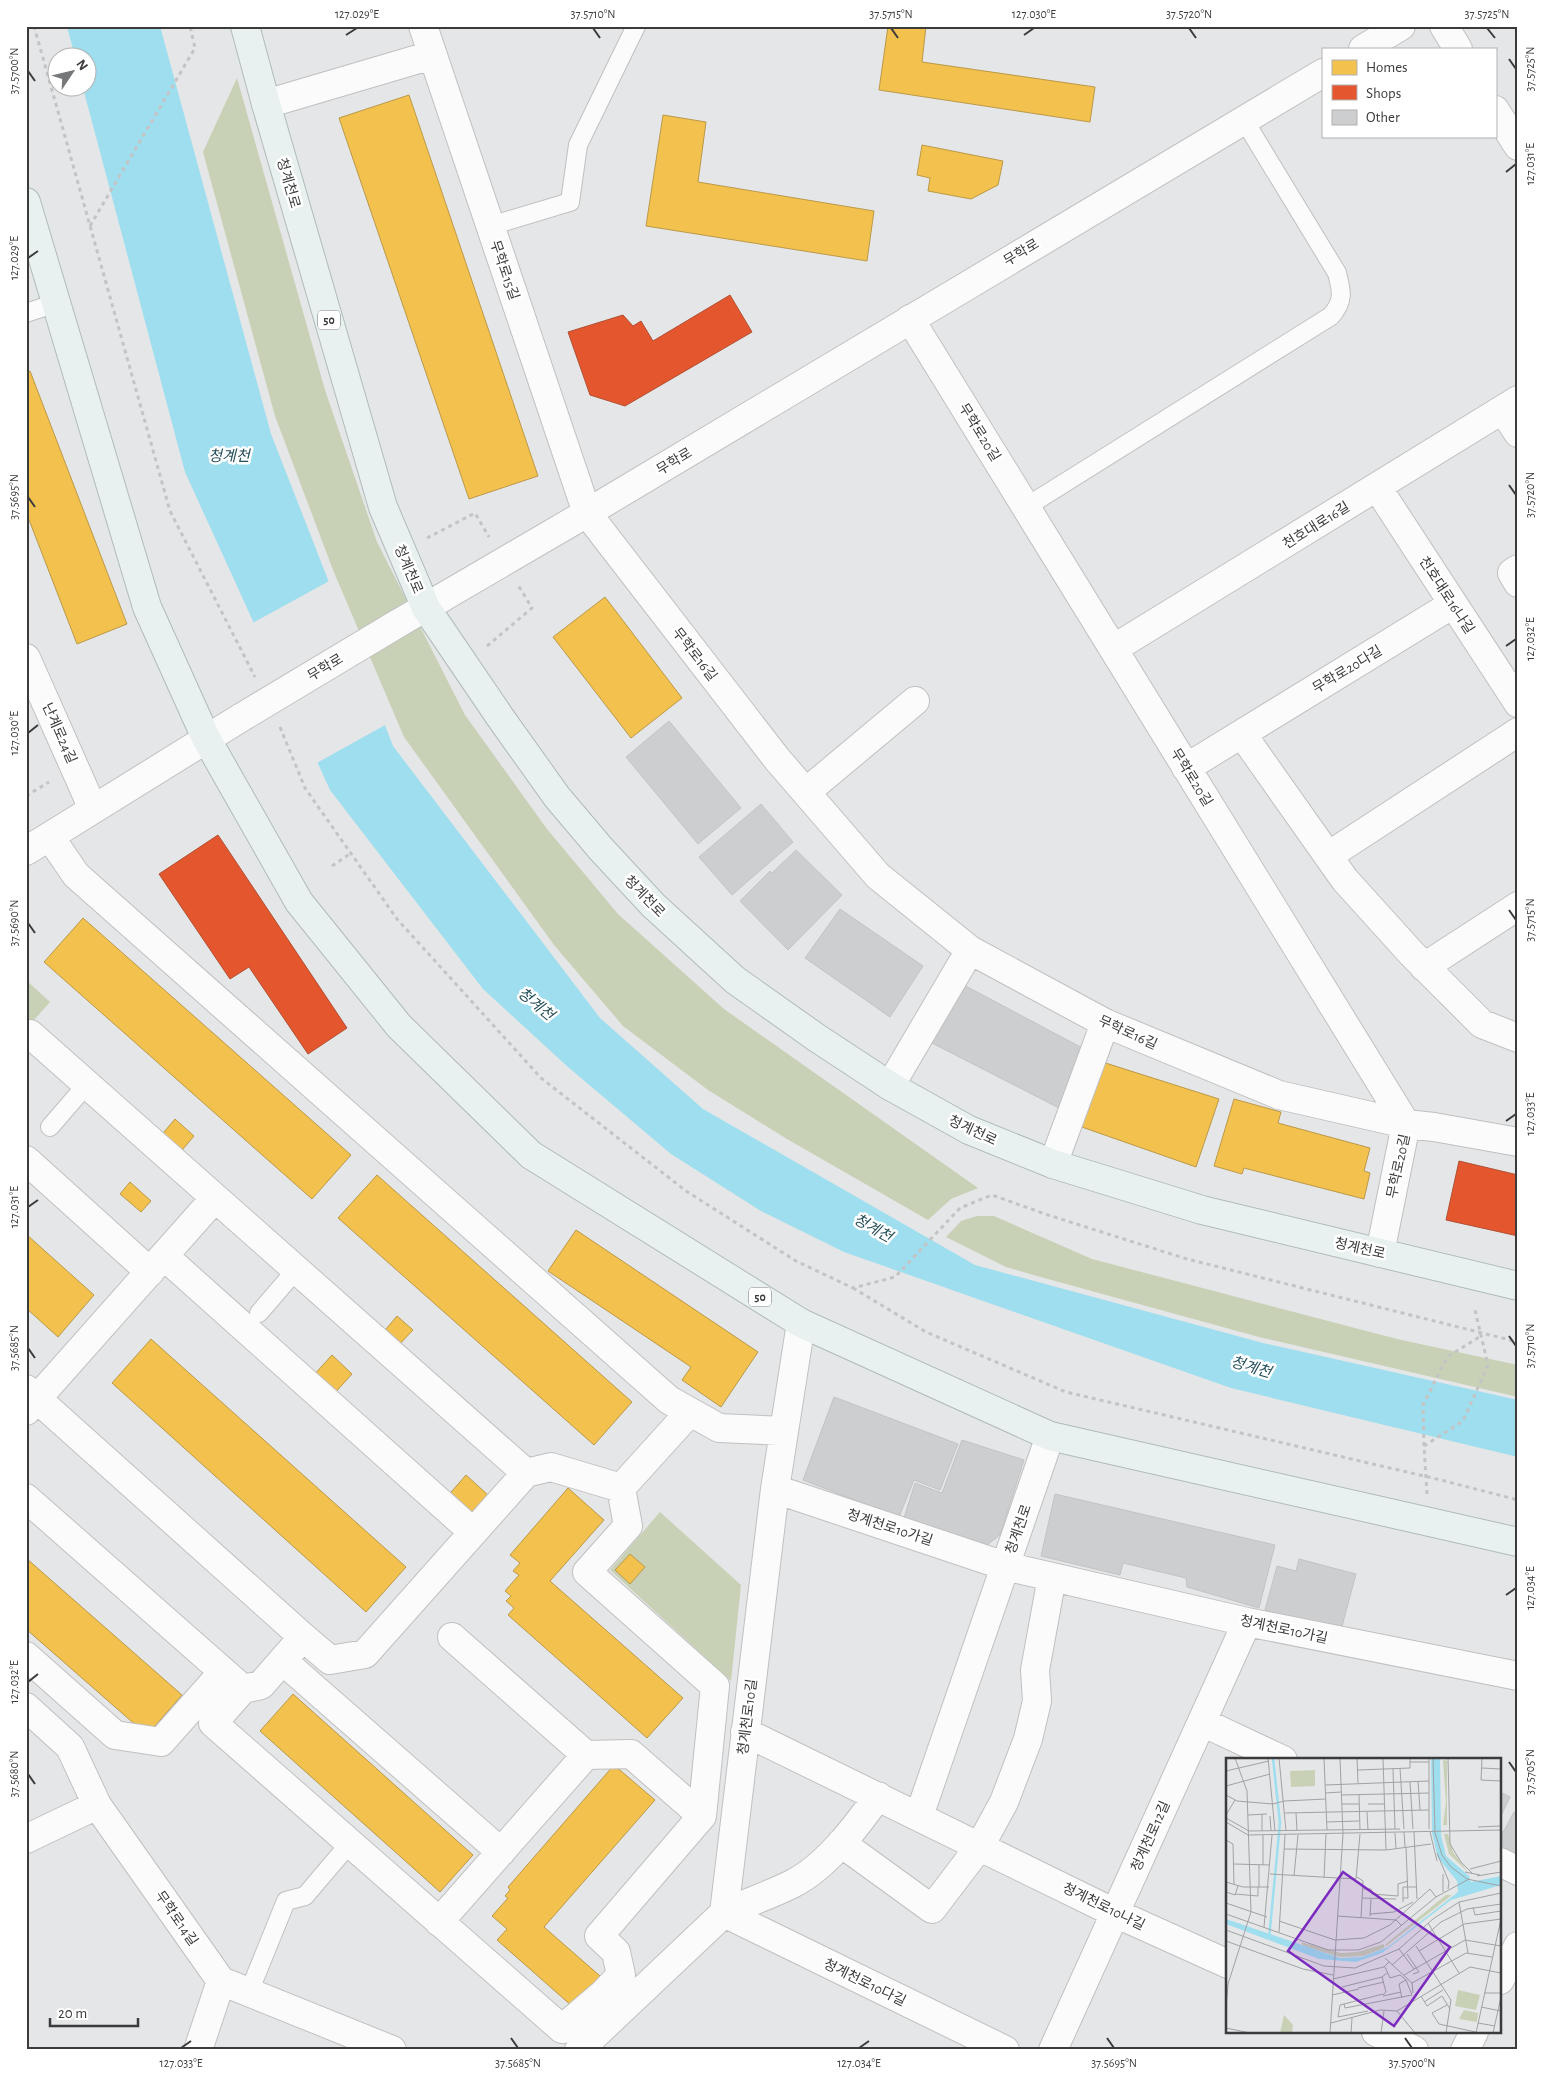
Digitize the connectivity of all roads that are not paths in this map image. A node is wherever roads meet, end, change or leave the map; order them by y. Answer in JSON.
{"nodes":[{"id":1,"x":245,"y":26,"type":"edge"},
{"id":2,"x":423,"y":26,"type":"edge"},
{"id":3,"x":636,"y":26,"type":"edge"},
{"id":4,"x":1401,"y":26,"type":"edge"},
{"id":5,"x":1444,"y":26,"type":"edge"},
{"id":6,"x":1365,"y":48,"type":"edge"},
{"id":7,"x":1457,"y":48,"type":"edge"},
{"id":8,"x":432,"y":55,"type":"junction"},
{"id":9,"x":1322,"y":74,"type":"edge"},
{"id":10,"x":266,"y":104,"type":"junction"},
{"id":11,"x":1496,"y":112,"type":"edge"},
{"id":12,"x":1244,"y":120,"type":"junction"},
{"id":13,"x":1518,"y":146,"type":"edge"},
{"id":14,"x":26,"y":202,"type":"edge"},
{"id":15,"x":490,"y":226,"type":"junction"},
{"id":16,"x":56,"y":303,"type":"junction"},
{"id":17,"x":26,"y":313,"type":"edge"},
{"id":18,"x":910,"y":318,"type":"junction"},
{"id":19,"x":1510,"y":405,"type":"edge"},
{"id":20,"x":1518,"y":433,"type":"edge"},
{"id":21,"x":1377,"y":487,"type":"junction"},
{"id":22,"x":1026,"y":507,"type":"junction"},
{"id":23,"x":587,"y":514,"type":"junction"},
{"id":24,"x":1518,"y":569,"type":"edge"},
{"id":25,"x":1518,"y":583,"type":"edge"},
{"id":26,"x":1453,"y":604,"type":"junction"},
{"id":27,"x":426,"y":608,"type":"junction"},
{"id":28,"x":1114,"y":649,"type":"junction"},
{"id":29,"x":26,"y":658,"type":"edge"},
{"id":30,"x":915,"y":701,"type":"dead end"},
{"id":31,"x":1518,"y":703,"type":"edge"},
{"id":32,"x":1518,"y":732,"type":"edge"},
{"id":33,"x":1242,"y":734,"type":"junction"},
{"id":34,"x":206,"y":738,"type":"junction"},
{"id":35,"x":1186,"y":768,"type":"junction"},
{"id":36,"x":806,"y":792,"type":"junction"},
{"id":37,"x":93,"y":809,"type":"junction"},
{"id":38,"x":50,"y":837,"type":"junction"},
{"id":39,"x":26,"y":851,"type":"edge"},
{"id":40,"x":1328,"y":856,"type":"junction"},
{"id":41,"x":1518,"y":906,"type":"edge"},
{"id":42,"x":970,"y":950,"type":"junction"},
{"id":43,"x":1424,"y":967,"type":"junction"},
{"id":44,"x":1106,"y":1023,"type":"junction"},
{"id":45,"x":30,"y":1034,"type":"dead end"},
{"id":46,"x":1518,"y":1038,"type":"edge"},
{"id":47,"x":87,"y":1084,"type":"junction"},
{"id":48,"x":890,"y":1086,"type":"junction"},
{"id":49,"x":1406,"y":1124,"type":"junction"},
{"id":50,"x":50,"y":1127,"type":"dead end"},
{"id":51,"x":1518,"y":1142,"type":"edge"},
{"id":52,"x":26,"y":1160,"type":"edge"},
{"id":53,"x":1053,"y":1164,"type":"junction"},
{"id":54,"x":215,"y":1198,"type":"junction"},
{"id":55,"x":1380,"y":1253,"type":"junction"},
{"id":56,"x":157,"y":1264,"type":"junction"},
{"id":57,"x":296,"y":1270,"type":"junction"},
{"id":58,"x":1518,"y":1286,"type":"edge"},
{"id":59,"x":259,"y":1313,"type":"dead end"},
{"id":60,"x":801,"y":1323,"type":"junction"},
{"id":61,"x":30,"y":1399,"type":"edge"},
{"id":62,"x":689,"y":1412,"type":"junction"},
{"id":63,"x":784,"y":1431,"type":"junction"},
{"id":64,"x":1050,"y":1436,"type":"junction"},
{"id":65,"x":526,"y":1473,"type":"junction"},
{"id":66,"x":621,"y":1488,"type":"junction"},
{"id":67,"x":775,"y":1489,"type":"junction"},
{"id":68,"x":26,"y":1498,"type":"edge"},
{"id":69,"x":473,"y":1532,"type":"junction"},
{"id":70,"x":1518,"y":1542,"type":"edge"},
{"id":71,"x":1005,"y":1566,"type":"junction"},
{"id":72,"x":1052,"y":1576,"type":"junction"},
{"id":73,"x":1247,"y":1622,"type":"junction"},
{"id":74,"x":303,"y":1636,"type":"junction"},
{"id":75,"x":452,"y":1637,"type":"dead end"},
{"id":76,"x":26,"y":1656,"type":"edge"},
{"id":77,"x":283,"y":1661,"type":"junction"},
{"id":78,"x":1518,"y":1676,"type":"edge"},
{"id":79,"x":233,"y":1681,"type":"junction"},
{"id":80,"x":26,"y":1707,"type":"edge"},
{"id":81,"x":1202,"y":1722,"type":"junction"},
{"id":82,"x":746,"y":1732,"type":"junction"},
{"id":83,"x":586,"y":1755,"type":"junction"},
{"id":84,"x":1279,"y":1758,"type":"edge"},
{"id":85,"x":878,"y":1796,"type":"junction"},
{"id":86,"x":97,"y":1804,"type":"junction"},
{"id":87,"x":702,"y":1816,"type":"junction"},
{"id":88,"x":919,"y":1816,"type":"junction"},
{"id":89,"x":26,"y":1839,"type":"edge"},
{"id":90,"x":350,"y":1843,"type":"junction"},
{"id":91,"x":841,"y":1843,"type":"junction"},
{"id":92,"x":980,"y":1846,"type":"junction"},
{"id":93,"x":501,"y":1852,"type":"junction"},
{"id":94,"x":1502,"y":1863,"type":"edge"},
{"id":95,"x":1518,"y":1871,"type":"edge"},
{"id":96,"x":1115,"y":1912,"type":"junction"},
{"id":97,"x":724,"y":1913,"type":"junction"},
{"id":98,"x":439,"y":1922,"type":"junction"},
{"id":99,"x":1518,"y":1946,"type":"edge"},
{"id":100,"x":1226,"y":1963,"type":"edge"},
{"id":101,"x":1502,"y":1976,"type":"edge"},
{"id":102,"x":220,"y":1981,"type":"junction"},
{"id":103,"x":250,"y":1992,"type":"junction"},
{"id":104,"x":1380,"y":2034,"type":"edge"},
{"id":105,"x":1473,"y":2034,"type":"edge"},
{"id":106,"x":198,"y":2050,"type":"edge"},
{"id":107,"x":392,"y":2050,"type":"edge"},
{"id":108,"x":578,"y":2050,"type":"edge"},
{"id":109,"x":1005,"y":2050,"type":"edge"},
{"id":110,"x":1053,"y":2050,"type":"edge"},
{"id":111,"x":1414,"y":2050,"type":"edge"},
{"id":112,"x":1465,"y":2050,"type":"edge"}],
"edges":[{"from":1,"to":10,"type":"main road","name":"청계천로","number":"50"},
{"from":2,"to":8,"type":"street","name":"무학로15길"},
{"from":3,"to":15,"type":"lane"},
{"from":4,"to":6,"type":"street"},
{"from":5,"to":7,"type":"street"},
{"from":8,"to":10,"type":"street"},
{"from":8,"to":15,"type":"street","name":"무학로15길"},
{"from":9,"to":12,"type":"street","name":"무학로"},
{"from":10,"to":27,"type":"main road","name":"청계천로","number":"50"},
{"from":11,"to":13,"type":"street"},
{"from":12,"to":18,"type":"street","name":"무학로"},
{"from":12,"to":22,"type":"lane"},
{"from":14,"to":16,"type":"main road","number":"50"},
{"from":15,"to":23,"type":"street","name":"무학로15길"},
{"from":16,"to":17,"type":"lane"},
{"from":16,"to":34,"type":"main road","number":"50"},
{"from":18,"to":22,"type":"street","name":"무학로20길"},
{"from":18,"to":23,"type":"street","name":"무학로"},
{"from":19,"to":20,"type":"street"},
{"from":19,"to":21,"type":"street","name":"천호대로16길"},
{"from":21,"to":26,"type":"street","name":"천호대로16나길"},
{"from":21,"to":28,"type":"street","name":"천호대로16길"},
{"from":22,"to":28,"type":"street","name":"무학로20길"},
{"from":23,"to":27,"type":"street","name":"무학로"},
{"from":23,"to":36,"type":"street","name":"무학로16길"},
{"from":24,"to":25,"type":"street"},
{"from":26,"to":31,"type":"street","name":"천호대로16나길"},
{"from":26,"to":33,"type":"street","name":"무학로20다길"},
{"from":27,"to":34,"type":"street","name":"무학로","bridge":true},
{"from":27,"to":48,"type":"main road","name":"청계천로","number":"50"},
{"from":28,"to":35,"type":"street","name":"무학로20길"},
{"from":29,"to":37,"type":"street","name":"난계로24길"},
{"from":30,"to":36,"type":"street"},
{"from":32,"to":40,"type":"street"},
{"from":33,"to":35,"type":"street","name":"무학로20다길"},
{"from":33,"to":40,"type":"street"},
{"from":34,"to":37,"type":"street","name":"무학로"},
{"from":34,"to":60,"type":"main road","number":"50"},
{"from":35,"to":49,"type":"street","name":"무학로20길"},
{"from":36,"to":42,"type":"street","name":"무학로16길"},
{"from":37,"to":38,"type":"street","name":"무학로"},
{"from":38,"to":39,"type":"street","name":"무학로"},
{"from":38,"to":62,"type":"street"},
{"from":40,"to":43,"type":"street"},
{"from":41,"to":43,"type":"street"},
{"from":42,"to":44,"type":"street","name":"무학로16길"},
{"from":42,"to":48,"type":"street"},
{"from":43,"to":46,"type":"street"},
{"from":44,"to":49,"type":"street","name":"무학로16길"},
{"from":44,"to":53,"type":"street"},
{"from":45,"to":47,"type":"street"},
{"from":47,"to":50,"type":"lane"},
{"from":47,"to":54,"type":"street"},
{"from":48,"to":53,"type":"main road","name":"청계천로","number":"50"},
{"from":49,"to":51,"type":"street","name":"무학로16길"},
{"from":49,"to":55,"type":"street","name":"무학로20길"},
{"from":52,"to":56,"type":"street"},
{"from":53,"to":55,"type":"main road","name":"청계천로","number":"50"},
{"from":54,"to":56,"type":"street"},
{"from":54,"to":57,"type":"street"},
{"from":55,"to":58,"type":"main road","name":"청계천로","number":"50"},
{"from":56,"to":61,"type":"street"},
{"from":56,"to":69,"type":"street"},
{"from":57,"to":59,"type":"lane"},
{"from":57,"to":65,"type":"street"},
{"from":60,"to":63,"type":"street","name":"청계천로10길"},
{"from":60,"to":64,"type":"main road","number":"50"},
{"from":61,"to":74,"type":"street"},
{"from":62,"to":63,"type":"street"},
{"from":62,"to":66,"type":"street"},
{"from":63,"to":67,"type":"street","name":"청계천로10길"},
{"from":64,"to":70,"type":"main road","number":"50"},
{"from":64,"to":71,"type":"street","name":"청계천로"},
{"from":65,"to":66,"type":"street"},
{"from":65,"to":69,"type":"street"},
{"from":66,"to":87,"type":"street"},
{"from":67,"to":71,"type":"street","name":"청계천로10가길"},
{"from":67,"to":82,"type":"street","name":"청계천로10길"},
{"from":68,"to":79,"type":"street"},
{"from":69,"to":74,"type":"street"},
{"from":71,"to":72,"type":"street","name":"청계천로10가길"},
{"from":71,"to":88,"type":"street"},
{"from":72,"to":73,"type":"street","name":"청계천로10가길"},
{"from":72,"to":92,"type":"street"},
{"from":73,"to":78,"type":"street","name":"청계천로10가길"},
{"from":73,"to":81,"type":"street","name":"청계천로12길"},
{"from":74,"to":77,"type":"street"},
{"from":75,"to":83,"type":"street"},
{"from":76,"to":79,"type":"street"},
{"from":77,"to":79,"type":"street"},
{"from":77,"to":93,"type":"street"},
{"from":79,"to":90,"type":"street"},
{"from":80,"to":86,"type":"street","name":"무학로14길"},
{"from":81,"to":84,"type":"street"},
{"from":81,"to":96,"type":"street","name":"청계천로12길"},
{"from":82,"to":85,"type":"street","name":"청계천로10나길"},
{"from":82,"to":97,"type":"street","name":"청계천로10길"},
{"from":83,"to":87,"type":"street"},
{"from":83,"to":93,"type":"street"},
{"from":85,"to":88,"type":"street","name":"청계천로10나길"},
{"from":85,"to":91,"type":"street"},
{"from":86,"to":89,"type":"street"},
{"from":86,"to":102,"type":"street","name":"무학로14길"},
{"from":87,"to":98,"type":"street"},
{"from":88,"to":92,"type":"street","name":"청계천로10나길"},
{"from":90,"to":98,"type":"street"},
{"from":90,"to":103,"type":"lane"},
{"from":91,"to":92,"type":"street"},
{"from":91,"to":97,"type":"street"},
{"from":92,"to":96,"type":"street","name":"청계천로10나길"},
{"from":93,"to":98,"type":"street"},
{"from":94,"to":95,"type":"street"},
{"from":96,"to":100,"type":"street","name":"청계천로10나길"},
{"from":96,"to":110,"type":"street","name":"청계천로12길"},
{"from":97,"to":108,"type":"street"},
{"from":97,"to":109,"type":"street","name":"청계천로10다길"},
{"from":99,"to":101,"type":"street"},
{"from":102,"to":103,"type":"street"},
{"from":102,"to":106,"type":"street"},
{"from":103,"to":107,"type":"street"},
{"from":104,"to":111,"type":"street"},
{"from":105,"to":112,"type":"street"}]}
